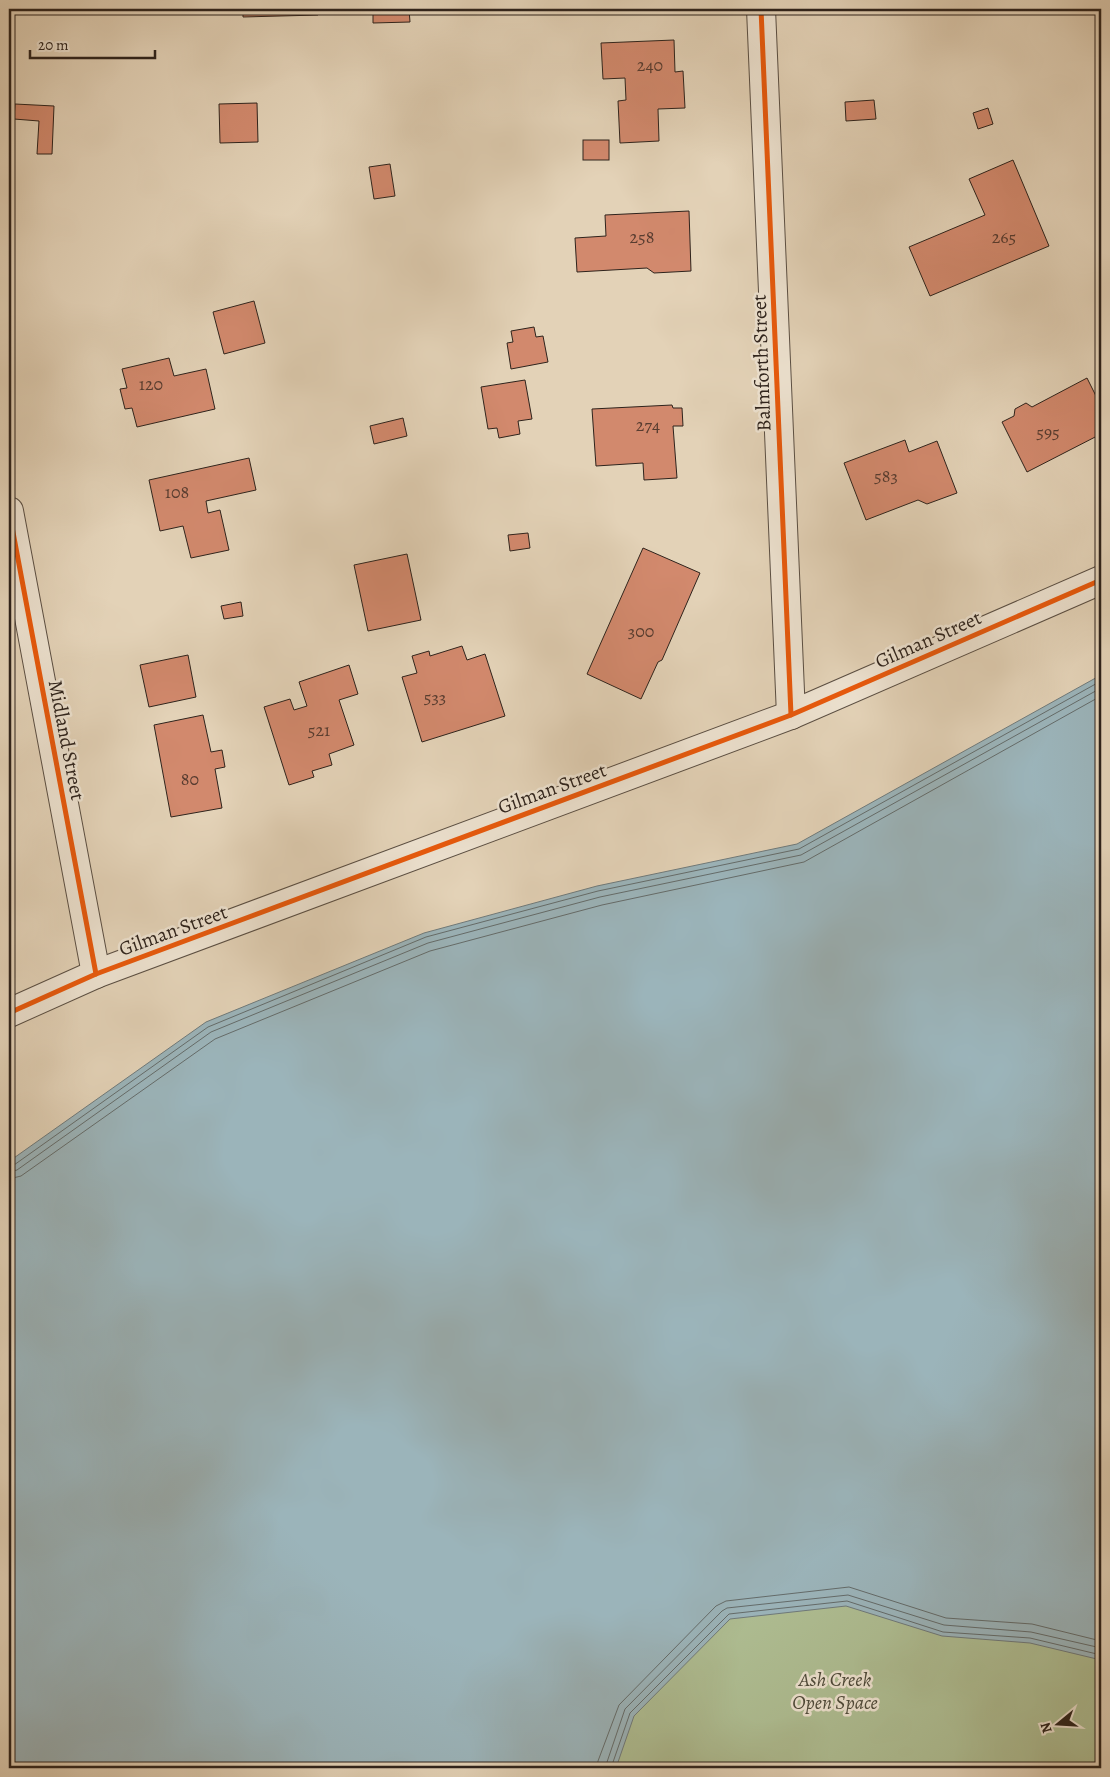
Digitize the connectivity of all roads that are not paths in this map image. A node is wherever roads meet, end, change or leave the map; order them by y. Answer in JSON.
{"nodes":[{"id":1,"x":761,"y":9,"type":"edge"},
{"id":2,"x":9,"y":511,"type":"edge"},
{"id":3,"x":1101,"y":580,"type":"edge"},
{"id":4,"x":790,"y":716,"type":"junction"},
{"id":5,"x":96,"y":974,"type":"junction"},
{"id":6,"x":9,"y":1013,"type":"edge"}],
"edges":[{"from":1,"to":4,"type":"street","name":"Balmforth Street"},
{"from":2,"to":5,"type":"street","name":"Midland Street"},
{"from":3,"to":4,"type":"street","name":"Gilman Street"},
{"from":4,"to":5,"type":"street","name":"Gilman Street"},
{"from":5,"to":6,"type":"street","name":"Gilman Street"}]}
